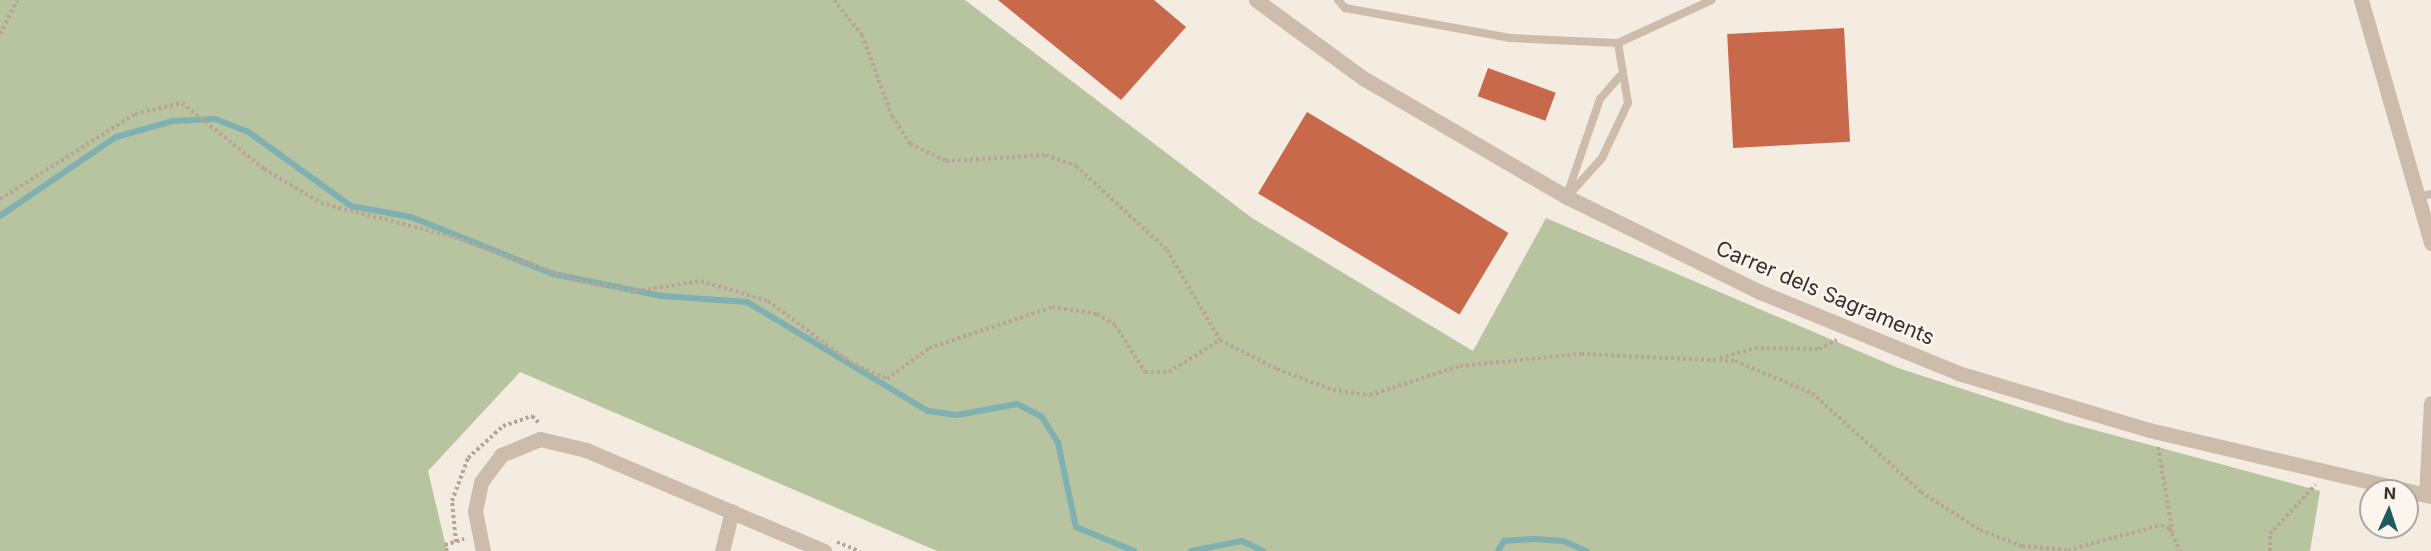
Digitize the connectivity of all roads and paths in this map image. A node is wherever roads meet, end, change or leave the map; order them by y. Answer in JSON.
{"nodes":[{"id":1,"x":17,"y":0,"type":"edge"},
{"id":2,"x":834,"y":0,"type":"edge"},
{"id":3,"x":1256,"y":0,"type":"edge"},
{"id":4,"x":1338,"y":0,"type":"edge"},
{"id":5,"x":1712,"y":0,"type":"edge"},
{"id":6,"x":2361,"y":0,"type":"edge"},
{"id":7,"x":0,"y":34,"type":"edge"},
{"id":8,"x":1618,"y":43,"type":"junction"},
{"id":9,"x":1620,"y":75,"type":"junction"},
{"id":10,"x":2425,"y":196,"type":"edge"},
{"id":11,"x":1567,"y":197,"type":"junction"},
{"id":12,"x":0,"y":199,"type":"edge"},
{"id":13,"x":2431,"y":243,"type":"edge"},
{"id":14,"x":1857,"y":331,"type":"junction"},
{"id":15,"x":1220,"y":340,"type":"junction"},
{"id":16,"x":1717,"y":359,"type":"junction"},
{"id":17,"x":2431,"y":404,"type":"edge"},
{"id":18,"x":2154,"y":432,"type":"junction"},
{"id":19,"x":2323,"y":471,"type":"junction"},
{"id":20,"x":2428,"y":496,"type":"edge"},
{"id":21,"x":732,"y":511,"type":"junction"},
{"id":22,"x":2174,"y":537,"type":"junction"},
{"id":23,"x":456,"y":542,"type":"dead end"},
{"id":24,"x":2034,"y":548,"type":"junction"},
{"id":25,"x":447,"y":551,"type":"edge"},
{"id":26,"x":483,"y":551,"type":"edge"},
{"id":27,"x":722,"y":551,"type":"edge"},
{"id":28,"x":824,"y":551,"type":"edge"},
{"id":29,"x":2041,"y":551,"type":"edge"},
{"id":30,"x":2180,"y":551,"type":"edge"},
{"id":31,"x":2270,"y":551,"type":"edge"}],
"edges":[{"from":1,"to":7,"type":"path"},
{"from":2,"to":15,"type":"path"},
{"from":3,"to":11,"type":"street","name":"Carrer dels Sagraments"},
{"from":4,"to":8,"type":"lane"},
{"from":5,"to":8,"type":"lane"},
{"from":6,"to":10,"type":"street"},
{"from":8,"to":9,"type":"lane"},
{"from":9,"to":11,"type":"lane"},
{"from":9,"to":11,"type":"lane"},
{"from":10,"to":13,"type":"street"},
{"from":11,"to":14,"type":"street","name":"Carrer dels Sagraments"},
{"from":12,"to":15,"type":"path"},
{"from":14,"to":16,"type":"path"},
{"from":14,"to":18,"type":"street","name":"Carrer dels Sagraments"},
{"from":15,"to":16,"type":"path"},
{"from":16,"to":24,"type":"path"},
{"from":17,"to":20,"type":"street"},
{"from":18,"to":19,"type":"street","name":"Carrer dels Sagraments"},
{"from":18,"to":22,"type":"path"},
{"from":19,"to":20,"type":"street","name":"Carrer dels Sagraments"},
{"from":19,"to":31,"type":"path"},
{"from":21,"to":26,"type":"street"},
{"from":21,"to":27,"type":"street"},
{"from":21,"to":28,"type":"street"},
{"from":22,"to":24,"type":"path"},
{"from":22,"to":30,"type":"path"},
{"from":23,"to":25,"type":"path"},
{"from":24,"to":29,"type":"path"}]}
